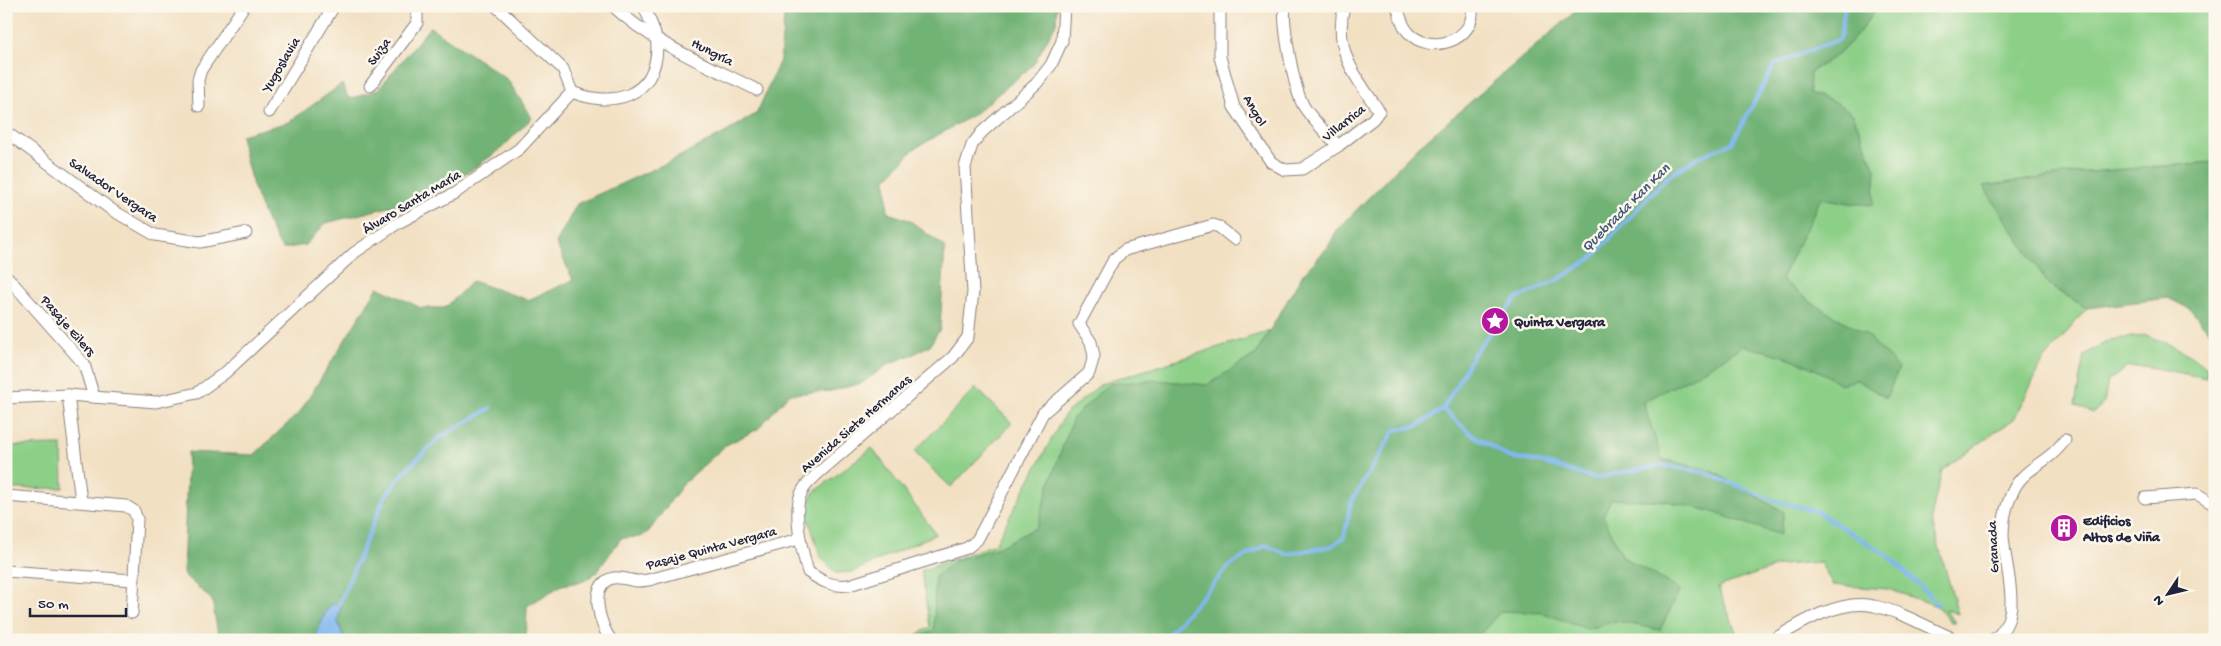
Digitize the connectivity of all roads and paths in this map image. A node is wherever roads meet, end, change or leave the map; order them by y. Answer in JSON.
{"nodes":[{"id":1,"x":244,"y":6,"type":"edge"},
{"id":2,"x":334,"y":6,"type":"edge"},
{"id":3,"x":417,"y":6,"type":"edge"},
{"id":4,"x":496,"y":6,"type":"edge"},
{"id":5,"x":613,"y":6,"type":"edge"},
{"id":6,"x":644,"y":6,"type":"edge"},
{"id":7,"x":1064,"y":6,"type":"edge"},
{"id":8,"x":1220,"y":6,"type":"edge"},
{"id":9,"x":1285,"y":6,"type":"edge"},
{"id":10,"x":1344,"y":6,"type":"edge"},
{"id":11,"x":1397,"y":6,"type":"edge"},
{"id":12,"x":1472,"y":6,"type":"edge"},
{"id":13,"x":656,"y":38,"type":"junction"},
{"id":14,"x":370,"y":86,"type":"dead end"},
{"id":15,"x":757,"y":90,"type":"dead end"},
{"id":16,"x":572,"y":92,"type":"junction"},
{"id":17,"x":199,"y":106,"type":"dead end"},
{"id":18,"x":269,"y":112,"type":"dead end"},
{"id":19,"x":6,"y":132,"type":"edge"},
{"id":20,"x":1338,"y":146,"type":"junction"},
{"id":21,"x":1302,"y":169,"type":"joint"},
{"id":22,"x":246,"y":233,"type":"dead end"},
{"id":23,"x":1234,"y":239,"type":"dead end"},
{"id":24,"x":9,"y":279,"type":"dead end"},
{"id":25,"x":68,"y":395,"type":"junction"},
{"id":26,"x":94,"y":397,"type":"junction"},
{"id":27,"x":6,"y":398,"type":"edge"},
{"id":28,"x":2065,"y":440,"type":"dead end"},
{"id":29,"x":6,"y":496,"type":"edge"},
{"id":30,"x":2145,"y":498,"type":"dead end"},
{"id":31,"x":81,"y":501,"type":"junction"},
{"id":32,"x":2215,"y":505,"type":"edge"},
{"id":33,"x":799,"y":539,"type":"junction"},
{"id":34,"x":6,"y":571,"type":"edge"},
{"id":35,"x":133,"y":580,"type":"junction"},
{"id":36,"x":132,"y":613,"type":"dead end"},
{"id":37,"x":611,"y":640,"type":"edge"},
{"id":38,"x":1773,"y":640,"type":"edge"},
{"id":39,"x":1957,"y":640,"type":"edge"},
{"id":40,"x":1993,"y":640,"type":"edge"}],
"edges":[{"from":1,"to":17,"type":"street"},
{"from":2,"to":18,"type":"street","name":"Yugoslavia"},
{"from":3,"to":14,"type":"street","name":"Suiza"},
{"from":4,"to":16,"type":"street"},
{"from":5,"to":13,"type":"street","name":"Hungría"},
{"from":6,"to":13,"type":"street"},
{"from":7,"to":33,"type":"street","name":"Avenida Siete Hermanas"},
{"from":8,"to":21,"type":"street","name":"Angol"},
{"from":9,"to":20,"type":"street"},
{"from":10,"to":20,"type":"street","name":"Villarrica"},
{"from":11,"to":12,"type":"street"},
{"from":13,"to":15,"type":"street","name":"Hungría"},
{"from":13,"to":16,"type":"street"},
{"from":16,"to":26,"type":"street","name":"Álvaro Santa María"},
{"from":19,"to":22,"type":"street","name":"Salvador Vergara"},
{"from":20,"to":21,"type":"street","name":"Villarrica"},
{"from":23,"to":33,"type":"street","name":"Avenida Siete Hermanas"},
{"from":24,"to":26,"type":"street","name":"Pasaje Eilers"},
{"from":25,"to":26,"type":"street","name":"Álvaro Santa María"},
{"from":25,"to":27,"type":"street","name":"Álvaro Santa María"},
{"from":25,"to":31,"type":"street"},
{"from":28,"to":40,"type":"street","name":"Granada"},
{"from":29,"to":31,"type":"street"},
{"from":30,"to":32,"type":"street"},
{"from":31,"to":35,"type":"street"},
{"from":33,"to":37,"type":"street","name":"Pasaje Quinta Vergara"},
{"from":34,"to":35,"type":"street"},
{"from":35,"to":36,"type":"street"},
{"from":38,"to":39,"type":"street"}]}
